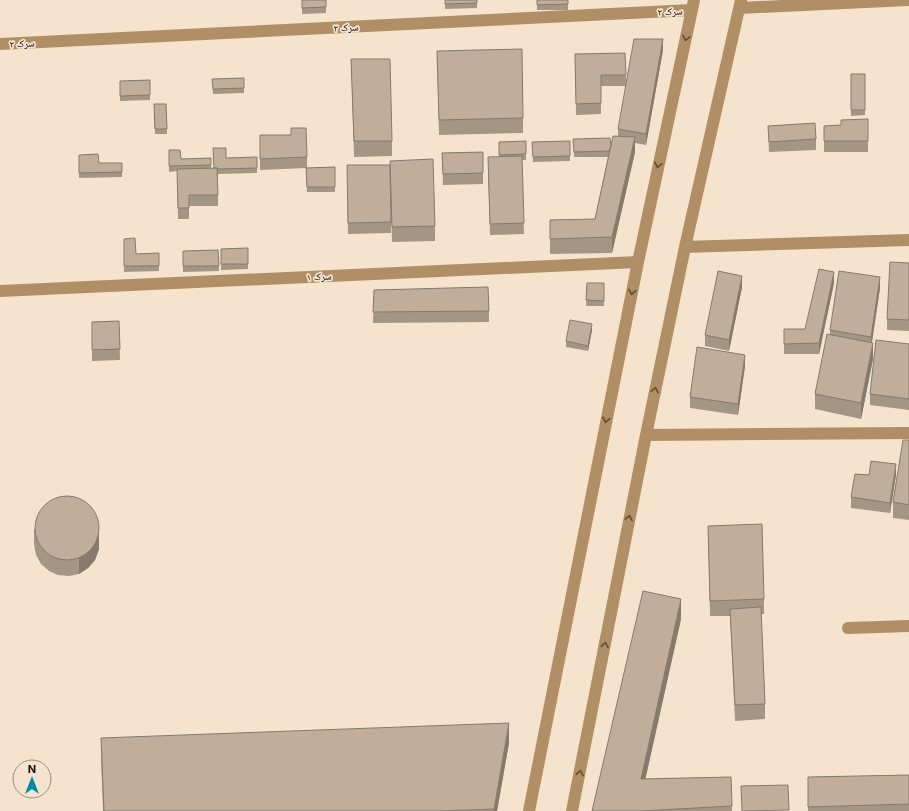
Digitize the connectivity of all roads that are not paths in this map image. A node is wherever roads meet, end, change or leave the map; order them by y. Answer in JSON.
{"nodes":[{"id":1,"x":908,"y":0,"type":"edge"},
{"id":2,"x":740,"y":4,"type":"edge"},
{"id":3,"x":693,"y":5,"type":"edge"},
{"id":4,"x":0,"y":44,"type":"edge"},
{"id":5,"x":909,"y":240,"type":"edge"},
{"id":6,"x":685,"y":247,"type":"junction"},
{"id":7,"x":638,"y":262,"type":"junction"},
{"id":8,"x":0,"y":291,"type":"edge"},
{"id":9,"x":909,"y":433,"type":"edge"},
{"id":10,"x":646,"y":435,"type":"junction"},
{"id":11,"x":909,"y":626,"type":"edge"},
{"id":12,"x":848,"y":628,"type":"dead end"},
{"id":13,"x":529,"y":811,"type":"edge"},
{"id":14,"x":572,"y":811,"type":"edge"}],
"edges":[{"from":1,"to":2,"type":"street"},
{"from":2,"to":6,"type":"street"},
{"from":3,"to":4,"type":"street","name":"سرک ۲"},
{"from":3,"to":7,"type":"street","one_way":true},
{"from":5,"to":6,"type":"street"},
{"from":10,"to":6,"type":"street","one_way":true},
{"from":7,"to":8,"type":"street","name":"سرک ۱"},
{"from":7,"to":13,"type":"street","one_way":true},
{"from":9,"to":10,"type":"street"},
{"from":14,"to":10,"type":"street","one_way":true},
{"from":11,"to":12,"type":"street"}]}
